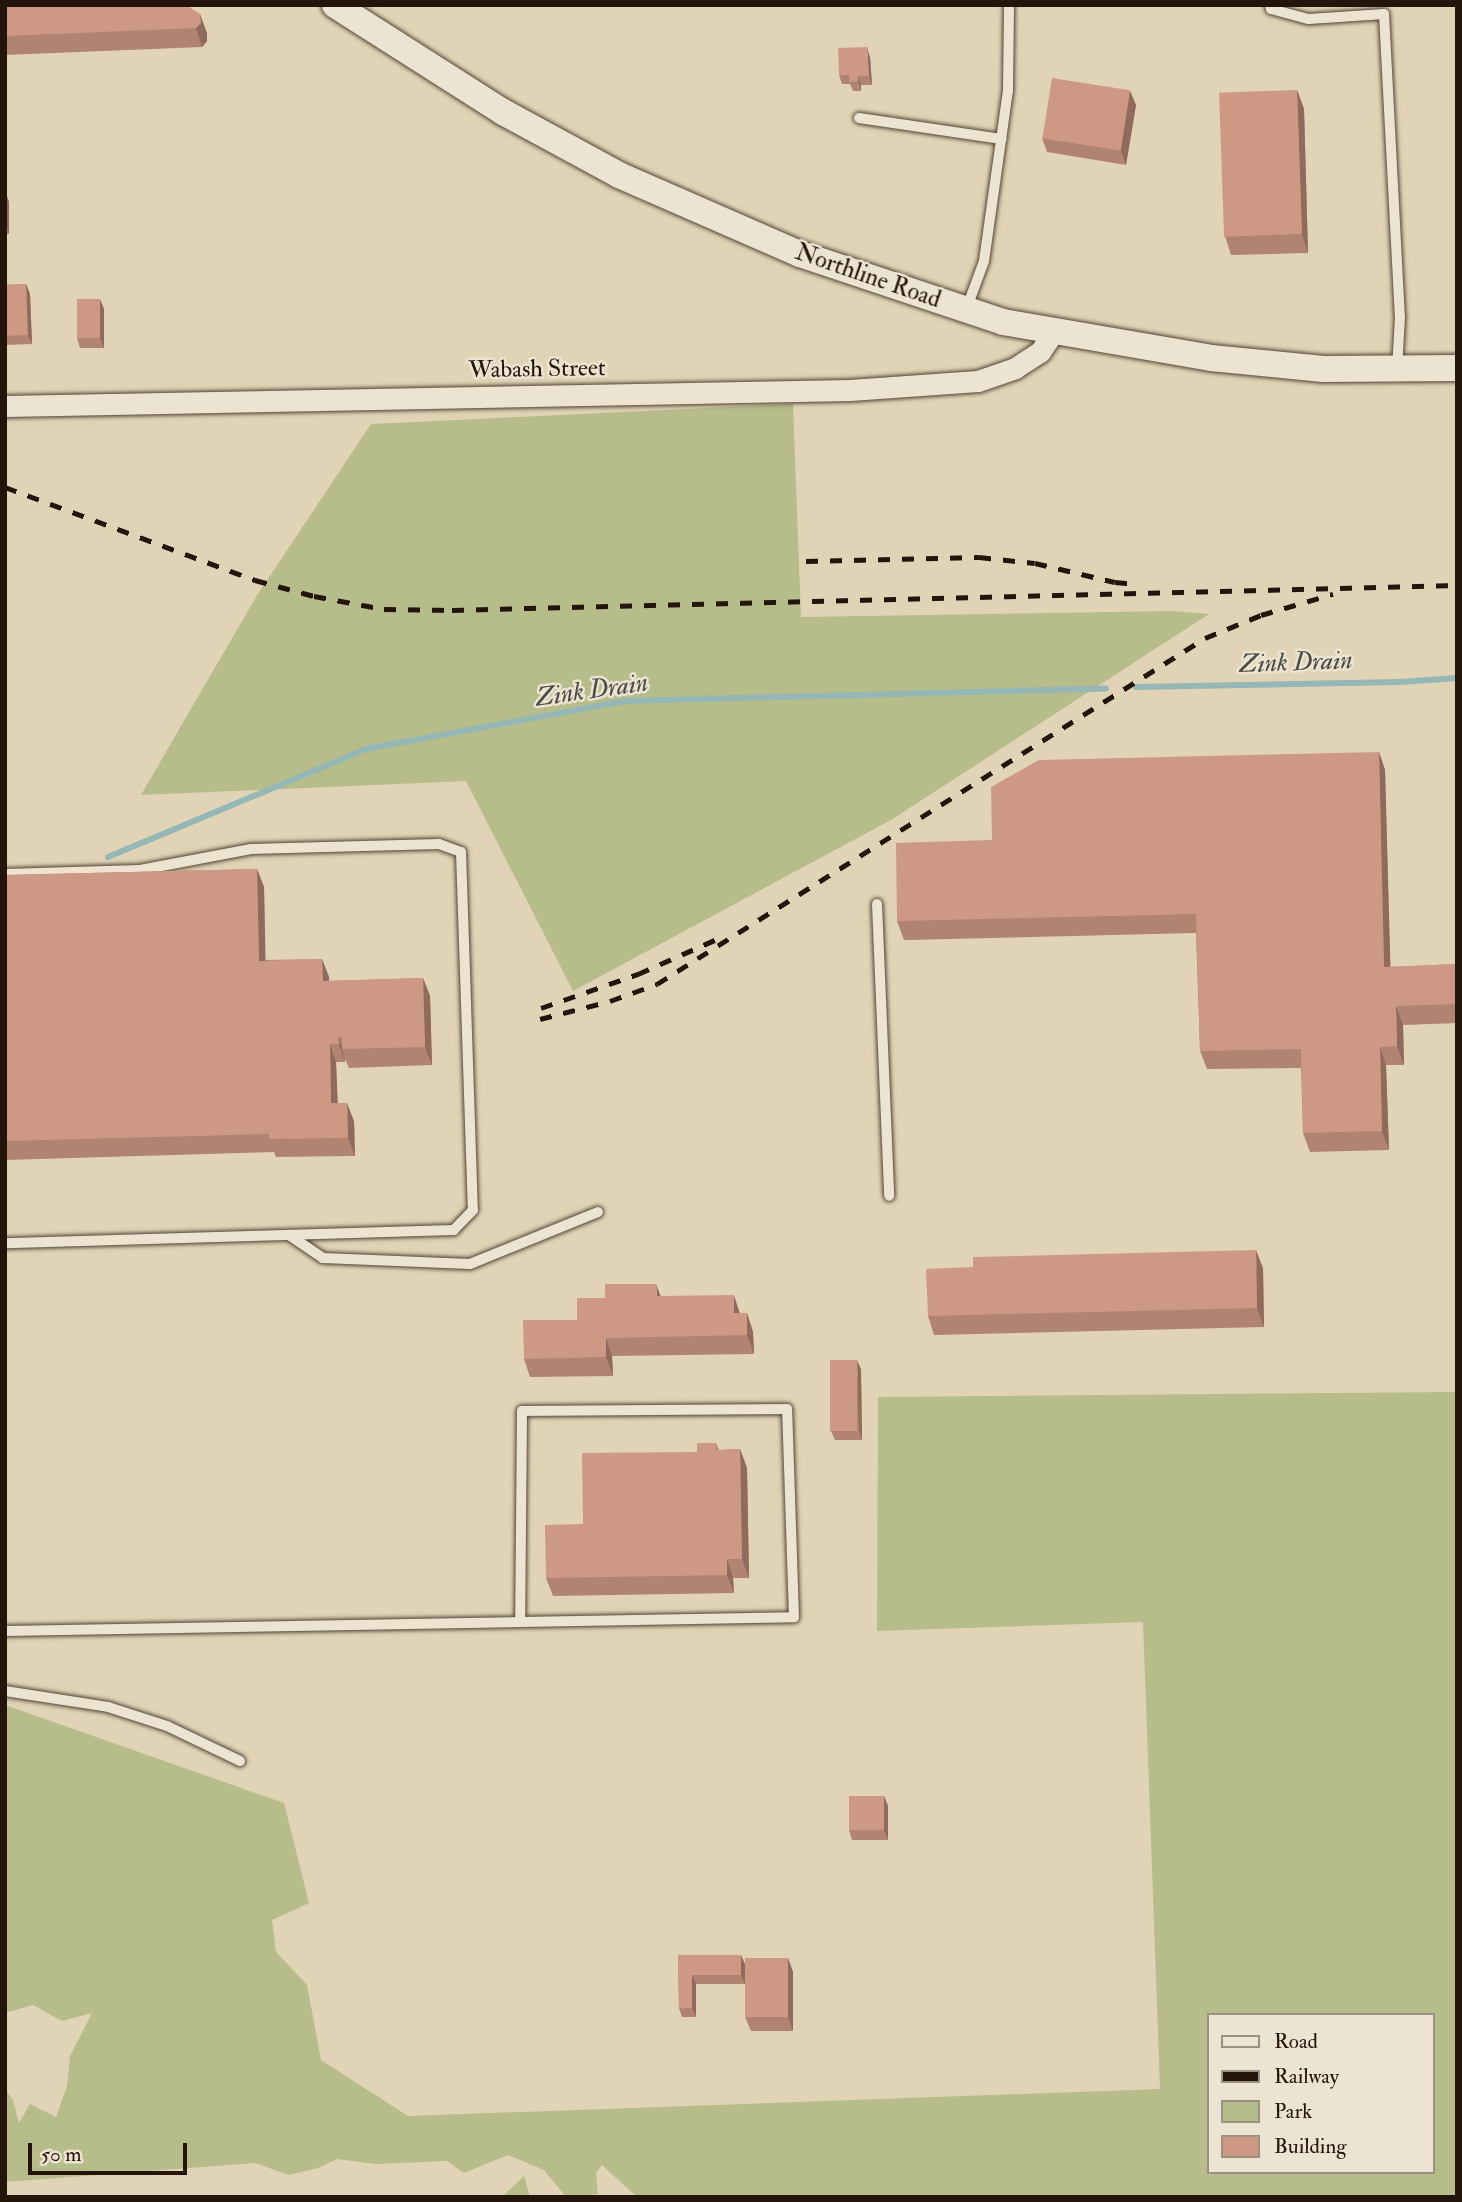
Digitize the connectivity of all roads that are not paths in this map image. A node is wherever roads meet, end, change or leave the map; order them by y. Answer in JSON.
{"nodes":[{"id":1,"x":335,"y":5,"type":"edge"},
{"id":2,"x":1009,"y":5,"type":"edge"},
{"id":3,"x":1270,"y":5,"type":"edge"},
{"id":4,"x":859,"y":118,"type":"dead end"},
{"id":5,"x":1001,"y":139,"type":"junction"},
{"id":6,"x":966,"y":310,"type":"junction"},
{"id":7,"x":1053,"y":333,"type":"junction"},
{"id":8,"x":1457,"y":368,"type":"edge"},
{"id":9,"x":1397,"y":369,"type":"junction"},
{"id":10,"x":5,"y":407,"type":"edge"},
{"id":11,"x":5,"y":874,"type":"edge"},
{"id":12,"x":877,"y":904,"type":"dead end"},
{"id":13,"x":889,"y":1196,"type":"dead end"},
{"id":14,"x":598,"y":1212,"type":"dead end"},
{"id":15,"x":289,"y":1235,"type":"junction"},
{"id":16,"x":5,"y":1243,"type":"edge"},
{"id":17,"x":520,"y":1622,"type":"junction"},
{"id":18,"x":5,"y":1631,"type":"edge"},
{"id":19,"x":5,"y":1691,"type":"edge"},
{"id":20,"x":240,"y":1761,"type":"dead end"}],
"edges":[{"from":1,"to":6,"type":"street","name":"Northline Road"},
{"from":2,"to":5,"type":"lane"},
{"from":3,"to":9,"type":"lane"},
{"from":4,"to":5,"type":"lane"},
{"from":5,"to":6,"type":"lane"},
{"from":6,"to":7,"type":"street","name":"Northline Road"},
{"from":7,"to":9,"type":"street","name":"Northline Road"},
{"from":7,"to":10,"type":"street","name":"Wabash Street"},
{"from":8,"to":9,"type":"street","name":"Northline Road"},
{"from":11,"to":15,"type":"lane"},
{"from":12,"to":13,"type":"lane"},
{"from":14,"to":15,"type":"lane"},
{"from":15,"to":16,"type":"lane"},
{"from":17,"to":17,"type":"lane"},
{"from":17,"to":18,"type":"lane"},
{"from":19,"to":20,"type":"lane"}]}
